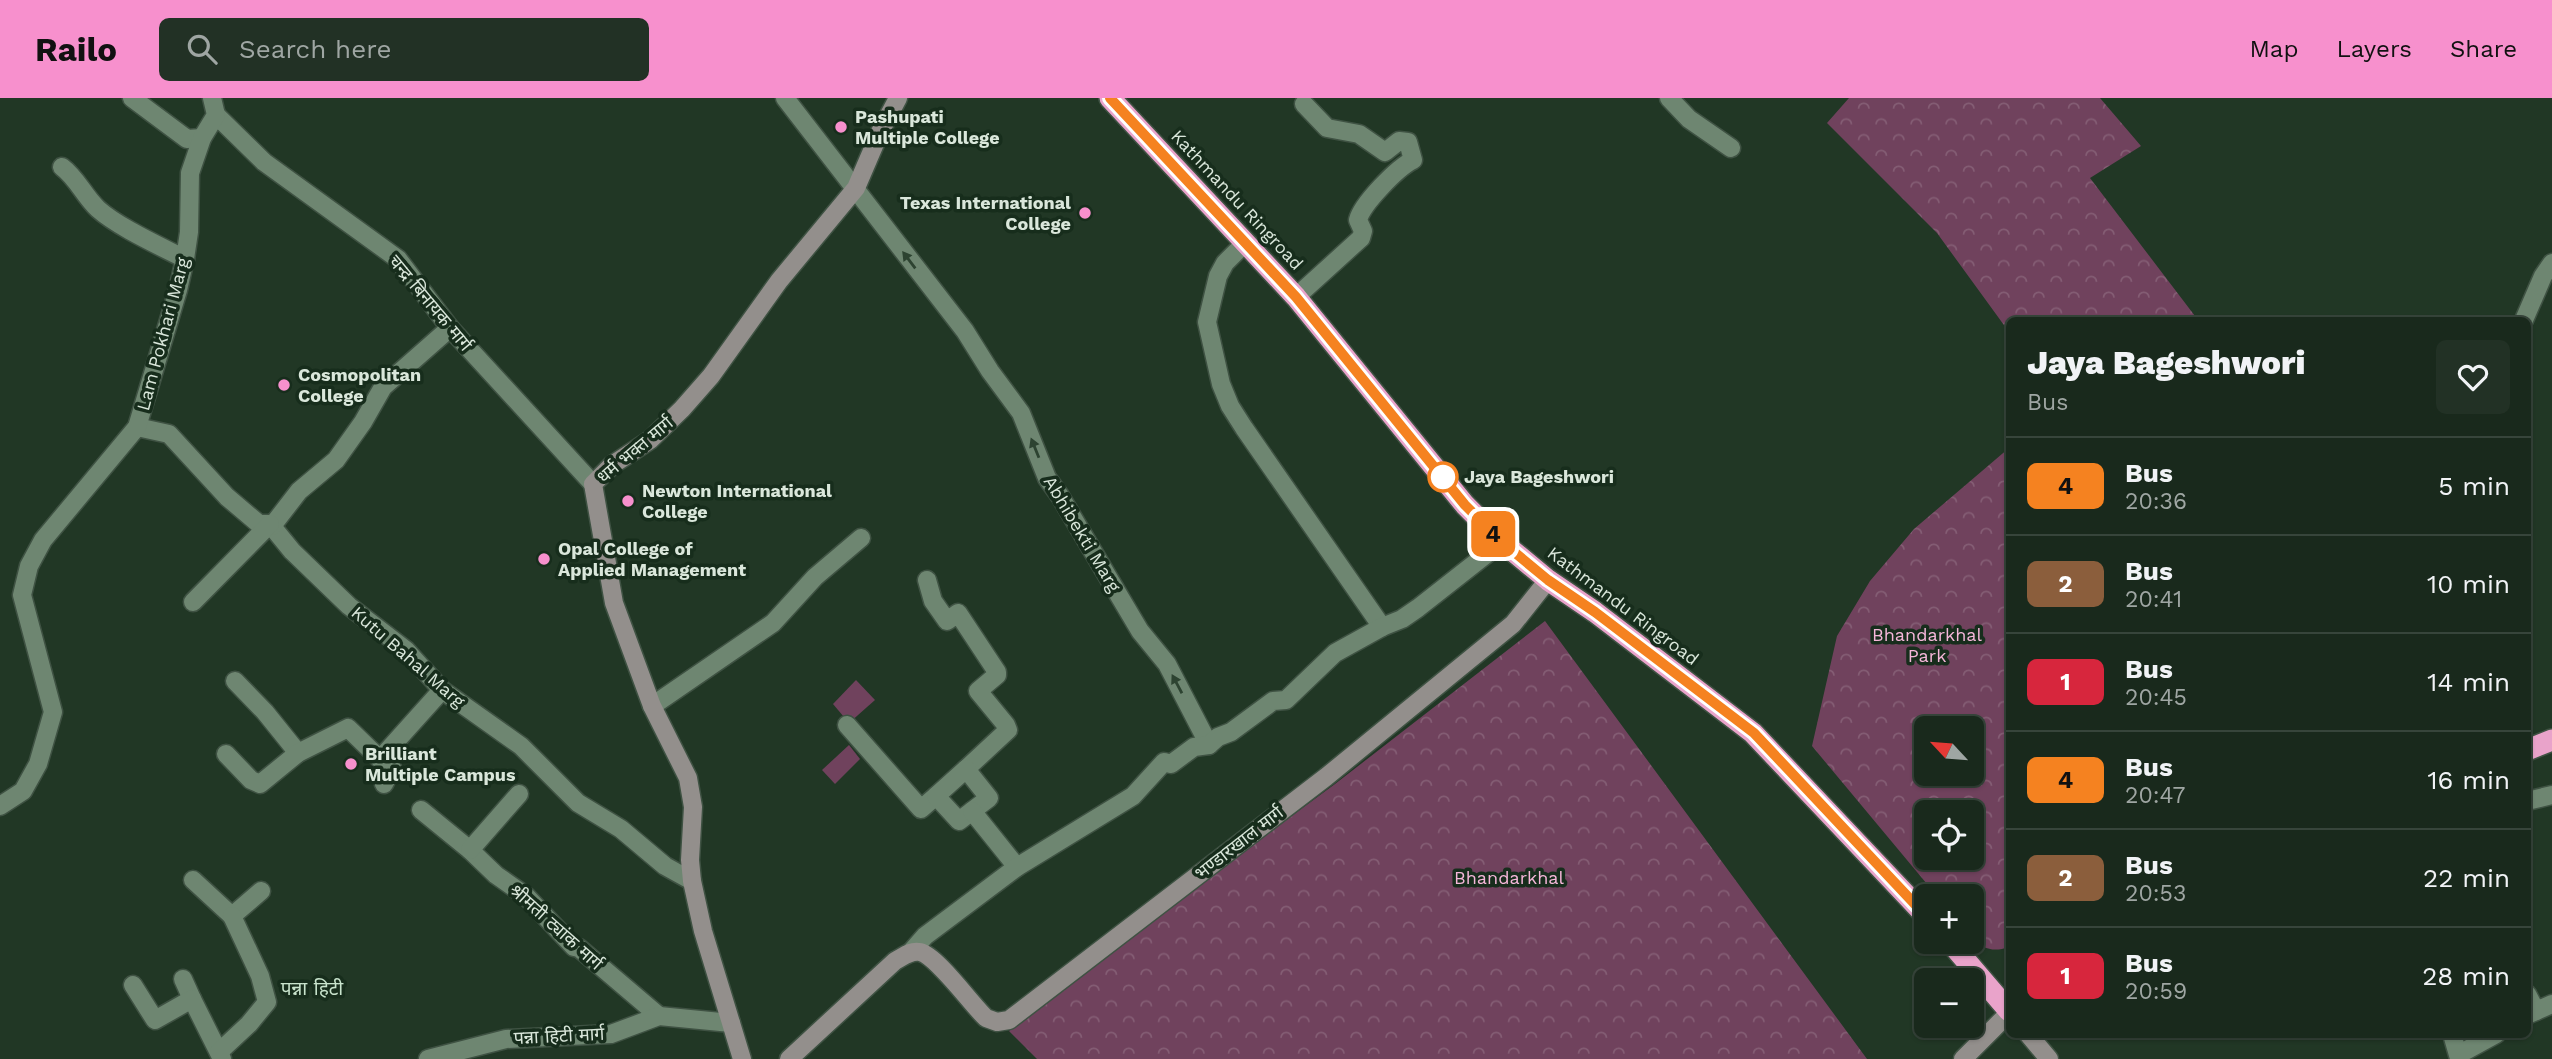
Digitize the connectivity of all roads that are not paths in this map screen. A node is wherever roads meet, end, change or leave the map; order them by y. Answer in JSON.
{"nodes":[{"id":1,"x":132,"y":98,"type":"edge"},
{"id":2,"x":785,"y":98,"type":"edge"},
{"id":3,"x":898,"y":98,"type":"edge"},
{"id":4,"x":1110,"y":98,"type":"edge"},
{"id":5,"x":1669,"y":98,"type":"edge"},
{"id":6,"x":1304,"y":104,"type":"dead end"},
{"id":7,"x":214,"y":107,"type":"edge"},
{"id":8,"x":202,"y":138,"type":"junction"},
{"id":9,"x":1731,"y":148,"type":"dead end"},
{"id":10,"x":62,"y":167,"type":"dead end"},
{"id":11,"x":856,"y":188,"type":"junction"},
{"id":12,"x":1246,"y":242,"type":"junction"},
{"id":13,"x":185,"y":260,"type":"junction"},
{"id":14,"x":2552,"y":263,"type":"edge"},
{"id":15,"x":1296,"y":297,"type":"junction"},
{"id":16,"x":2525,"y":317,"type":"edge"},
{"id":17,"x":450,"y":328,"type":"junction"},
{"id":18,"x":137,"y":427,"type":"junction"},
{"id":19,"x":593,"y":484,"type":"junction"},
{"id":20,"x":271,"y":525,"type":"junction"},
{"id":21,"x":860,"y":538,"type":"dead end"},
{"id":22,"x":1502,"y":542,"type":"junction"},
{"id":23,"x":927,"y":580,"type":"dead end"},
{"id":24,"x":1548,"y":580,"type":"junction"},
{"id":25,"x":192,"y":602,"type":"dead end"},
{"id":26,"x":1382,"y":627,"type":"junction"},
{"id":27,"x":235,"y":681,"type":"dead end"},
{"id":28,"x":442,"y":690,"type":"junction"},
{"id":29,"x":652,"y":706,"type":"junction"},
{"id":30,"x":847,"y":725,"type":"dead end"},
{"id":31,"x":2552,"y":740,"type":"edge"},
{"id":32,"x":1209,"y":745,"type":"junction"},
{"id":33,"x":2531,"y":748,"type":"edge"},
{"id":34,"x":298,"y":753,"type":"junction"},
{"id":35,"x":226,"y":754,"type":"dead end"},
{"id":36,"x":380,"y":760,"type":"junction"},
{"id":37,"x":966,"y":769,"type":"junction"},
{"id":38,"x":384,"y":784,"type":"dead end"},
{"id":39,"x":519,"y":794,"type":"dead end"},
{"id":40,"x":936,"y":796,"type":"junction"},
{"id":41,"x":2552,"y":796,"type":"edge"},
{"id":42,"x":2531,"y":800,"type":"edge"},
{"id":43,"x":0,"y":806,"type":"edge"},
{"id":44,"x":421,"y":810,"type":"dead end"},
{"id":45,"x":972,"y":811,"type":"junction"},
{"id":46,"x":470,"y":850,"type":"junction"},
{"id":47,"x":1017,"y":867,"type":"junction"},
{"id":48,"x":192,"y":880,"type":"dead end"},
{"id":49,"x":692,"y":881,"type":"junction"},
{"id":50,"x":261,"y":891,"type":"dead end"},
{"id":51,"x":1914,"y":904,"type":"edge"},
{"id":52,"x":232,"y":916,"type":"junction"},
{"id":53,"x":916,"y":952,"type":"junction"},
{"id":54,"x":1960,"y":954,"type":"edge"},
{"id":55,"x":183,"y":979,"type":"dead end"},
{"id":56,"x":133,"y":985,"type":"dead end"},
{"id":57,"x":192,"y":999,"type":"junction"},
{"id":58,"x":2006,"y":1008,"type":"edge"},
{"id":59,"x":2006,"y":1015,"type":"edge"},
{"id":60,"x":659,"y":1016,"type":"junction"},
{"id":61,"x":731,"y":1023,"type":"junction"},
{"id":62,"x":2031,"y":1038,"type":"edge"},
{"id":63,"x":2453,"y":1038,"type":"edge"},
{"id":64,"x":2490,"y":1038,"type":"edge"},
{"id":65,"x":220,"y":1056,"type":"edge"},
{"id":66,"x":792,"y":1058,"type":"edge"},
{"id":67,"x":2457,"y":1058,"type":"edge"},
{"id":68,"x":428,"y":1059,"type":"edge"},
{"id":69,"x":742,"y":1059,"type":"edge"},
{"id":70,"x":1963,"y":1059,"type":"edge"},
{"id":71,"x":2049,"y":1059,"type":"edge"}],
"edges":[{"from":1,"to":8,"type":"street"},
{"from":2,"to":11,"type":"street","name":"Abhibekti Marg"},
{"from":3,"to":11,"type":"main road","name":"धर्म भक्त मार्ग"},
{"from":4,"to":12,"type":"highway","name":"Kathmandu Ringroad"},
{"from":5,"to":9,"type":"street"},
{"from":6,"to":15,"type":"street"},
{"from":7,"to":8,"type":"street","name":"चन्द्र बिनायक मार्ग"},
{"from":7,"to":17,"type":"street","name":"चन्द्र बिनायक मार्ग"},
{"from":8,"to":13,"type":"street","name":"Lam Pokhari Marg"},
{"from":10,"to":13,"type":"street"},
{"from":11,"to":19,"type":"main road","name":"धर्म भक्त मार्ग"},
{"from":32,"to":11,"type":"street","name":"Abhibekti Marg","one_way":true},
{"from":12,"to":15,"type":"highway","name":"Kathmandu Ringroad"},
{"from":12,"to":26,"type":"street"},
{"from":13,"to":18,"type":"street","name":"Lam Pokhari Marg"},
{"from":14,"to":16,"type":"street"},
{"from":15,"to":22,"type":"highway","name":"Kathmandu Ringroad"},
{"from":17,"to":19,"type":"street","name":"चन्द्र बिनायक मार्ग"},
{"from":17,"to":20,"type":"street"},
{"from":18,"to":20,"type":"street","name":"Kutu Bahal Marg"},
{"from":18,"to":43,"type":"street","name":"Lam Pokhari Marg"},
{"from":19,"to":29,"type":"main road","name":"धर्म भक्त मार्ग"},
{"from":20,"to":25,"type":"street"},
{"from":20,"to":28,"type":"street","name":"Kutu Bahal Marg"},
{"from":21,"to":29,"type":"street"},
{"from":22,"to":24,"type":"highway","name":"Kathmandu Ringroad"},
{"from":22,"to":26,"type":"street"},
{"from":23,"to":37,"type":"street"},
{"from":24,"to":51,"type":"highway","name":"Kathmandu Ringroad"},
{"from":24,"to":53,"type":"main road","name":"भण्डारखाल मार्ग"},
{"from":26,"to":32,"type":"street"},
{"from":27,"to":34,"type":"street"},
{"from":28,"to":36,"type":"street"},
{"from":28,"to":49,"type":"street","name":"Kutu Bahal Marg"},
{"from":29,"to":49,"type":"main road","name":"धर्म भक्त मार्ग"},
{"from":30,"to":40,"type":"street"},
{"from":31,"to":33,"type":"highway"},
{"from":32,"to":47,"type":"street"},
{"from":34,"to":35,"type":"street"},
{"from":34,"to":36,"type":"street"},
{"from":36,"to":38,"type":"street"},
{"from":37,"to":40,"type":"street"},
{"from":37,"to":45,"type":"street"},
{"from":39,"to":46,"type":"street"},
{"from":40,"to":45,"type":"street"},
{"from":41,"to":42,"type":"street"},
{"from":44,"to":46,"type":"street","name":"श्रीमती ट्यांक मार्ग"},
{"from":45,"to":47,"type":"street"},
{"from":46,"to":60,"type":"street","name":"श्रीमती ट्यांक मार्ग"},
{"from":47,"to":53,"type":"street"},
{"from":48,"to":52,"type":"street"},
{"from":49,"to":61,"type":"main road","name":"धर्म भक्त मार्ग"},
{"from":50,"to":52,"type":"street"},
{"from":52,"to":65,"type":"street"},
{"from":53,"to":66,"type":"main road"},
{"from":54,"to":58,"type":"highway"},
{"from":55,"to":57,"type":"street"},
{"from":56,"to":57,"type":"street"},
{"from":57,"to":65,"type":"street"},
{"from":59,"to":70,"type":"main road"},
{"from":60,"to":61,"type":"street","name":"पन्ना हिटी मार्ग"},
{"from":60,"to":68,"type":"street","name":"पन्ना हिटी मार्ग"},
{"from":61,"to":69,"type":"main road","name":"धर्म भक्त मार्ग"},
{"from":62,"to":71,"type":"main road"},
{"from":63,"to":67,"type":"street"},
{"from":64,"to":67,"type":"street"}]}
